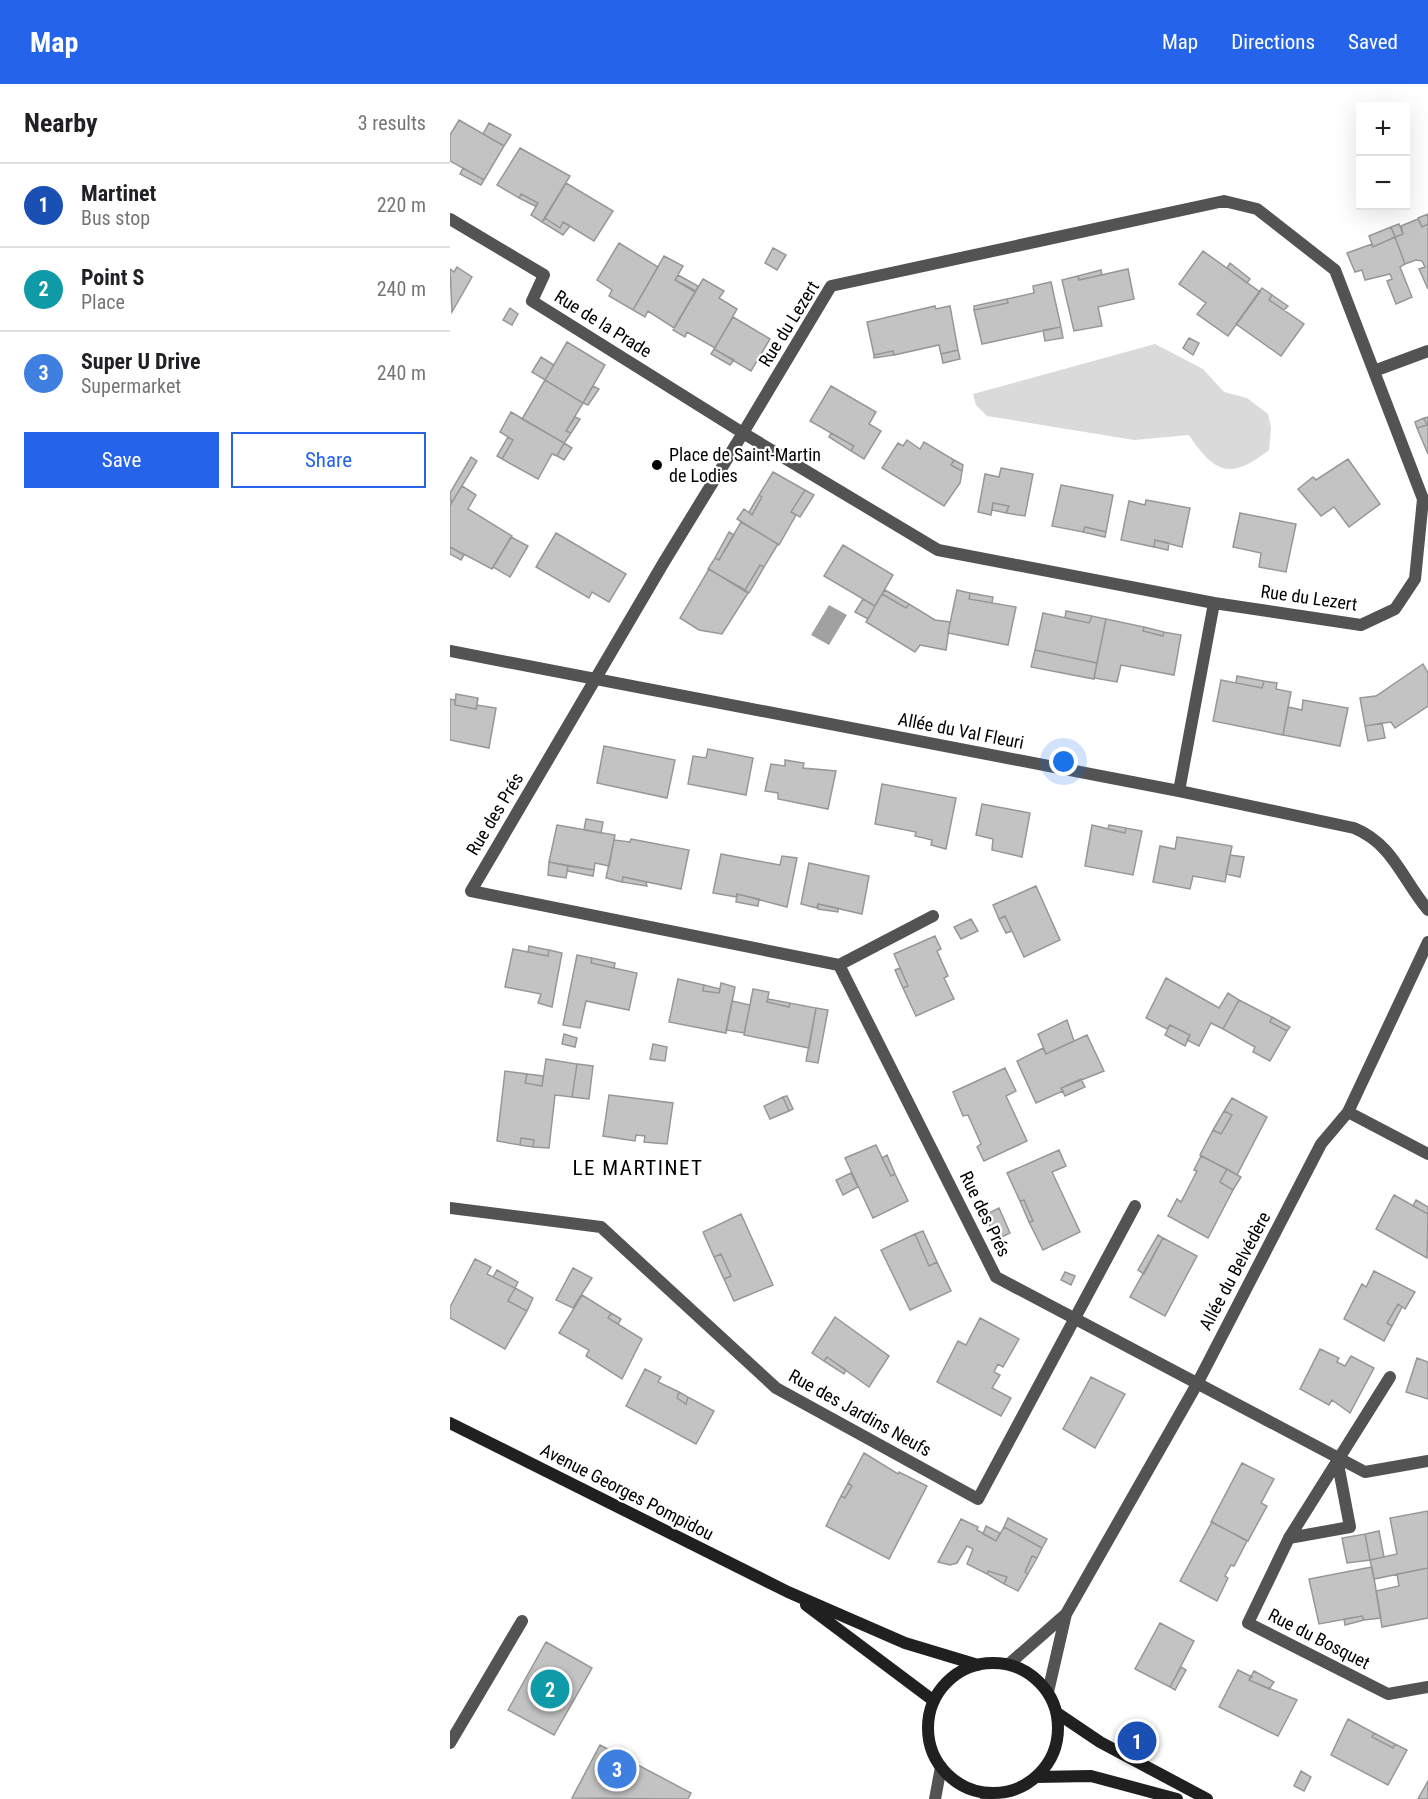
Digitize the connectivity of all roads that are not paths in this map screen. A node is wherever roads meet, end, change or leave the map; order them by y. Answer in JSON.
{"nodes":[{"id":1,"x":450,"y":219,"type":"edge"},
{"id":2,"x":1428,"y":351,"type":"edge"},
{"id":3,"x":1374,"y":371,"type":"junction"},
{"id":4,"x":728,"y":432,"type":"dead end"},
{"id":5,"x":743,"y":433,"type":"junction"},
{"id":6,"x":1214,"y":603,"type":"junction"},
{"id":7,"x":450,"y":651,"type":"edge"},
{"id":8,"x":596,"y":679,"type":"junction"},
{"id":9,"x":1179,"y":791,"type":"junction"},
{"id":10,"x":1428,"y":910,"type":"edge"},
{"id":11,"x":933,"y":916,"type":"dead end"},
{"id":12,"x":1428,"y":942,"type":"edge"},
{"id":13,"x":839,"y":964,"type":"junction"},
{"id":14,"x":1348,"y":1112,"type":"junction"},
{"id":15,"x":1428,"y":1154,"type":"edge"},
{"id":16,"x":1135,"y":1206,"type":"dead end"},
{"id":17,"x":450,"y":1208,"type":"edge"},
{"id":18,"x":1076,"y":1320,"type":"junction"},
{"id":19,"x":1390,"y":1377,"type":"dead end"},
{"id":20,"x":1197,"y":1384,"type":"junction"},
{"id":21,"x":450,"y":1423,"type":"edge"},
{"id":22,"x":1337,"y":1459,"type":"junction"},
{"id":23,"x":1428,"y":1461,"type":"edge"},
{"id":24,"x":1289,"y":1538,"type":"junction"},
{"id":25,"x":788,"y":1592,"type":"junction"},
{"id":26,"x":1066,"y":1614,"type":"junction"},
{"id":27,"x":522,"y":1621,"type":"dead end"},
{"id":28,"x":1009,"y":1664,"type":"junction"},
{"id":29,"x":978,"y":1665,"type":"junction"},
{"id":30,"x":1428,"y":1687,"type":"edge"},
{"id":31,"x":1048,"y":1692,"type":"junction"},
{"id":32,"x":934,"y":1701,"type":"junction"},
{"id":33,"x":1057,"y":1713,"type":"junction"},
{"id":34,"x":450,"y":1743,"type":"edge"},
{"id":35,"x":941,"y":1767,"type":"junction"},
{"id":36,"x":1036,"y":1777,"type":"junction"},
{"id":37,"x":988,"y":1796,"type":"edge"},
{"id":38,"x":935,"y":1799,"type":"edge"},
{"id":39,"x":1177,"y":1799,"type":"edge"},
{"id":40,"x":1207,"y":1799,"type":"edge"}],
"edges":[{"from":1,"to":5,"type":"street","name":"Rue de la Prade"},
{"from":2,"to":3,"type":"street"},
{"from":3,"to":5,"type":"street","name":"Rue du Lezert"},
{"from":3,"to":6,"type":"street","name":"Rue du Lezert"},
{"from":4,"to":5,"type":"street"},
{"from":5,"to":6,"type":"street","name":"Rue du Lezert"},
{"from":5,"to":8,"type":"street","name":"Rue des Prés"},
{"from":6,"to":9,"type":"street"},
{"from":7,"to":8,"type":"street","name":"Allée du Val Fleuri"},
{"from":8,"to":9,"type":"street","name":"Allée du Val Fleuri"},
{"from":8,"to":13,"type":"street","name":"Rue des Prés"},
{"from":9,"to":10,"type":"street","name":"Allée du Val Fleuri"},
{"from":11,"to":13,"type":"street"},
{"from":12,"to":14,"type":"street","name":"Allée du Belvédère"},
{"from":13,"to":18,"type":"street","name":"Rue des Prés"},
{"from":14,"to":15,"type":"street"},
{"from":14,"to":20,"type":"street","name":"Allée du Belvédère"},
{"from":16,"to":18,"type":"street","name":"Rue des Jardins Neufs"},
{"from":17,"to":18,"type":"street","name":"Rue des Jardins Neufs"},
{"from":18,"to":20,"type":"street","name":"Rue des Prés"},
{"from":19,"to":22,"type":"street","name":"Rue du Bosquet"},
{"from":20,"to":22,"type":"street"},
{"from":20,"to":26,"type":"street","name":"Allée du Belvédère"},
{"from":21,"to":25,"type":"main road","name":"Avenue Georges Pompidou"},
{"from":22,"to":23,"type":"street"},
{"from":22,"to":24,"type":"street","name":"Rue du Bosquet"},
{"from":22,"to":24,"type":"street"},
{"from":24,"to":30,"type":"street","name":"Rue du Bosquet"},
{"from":25,"to":29,"type":"main road"},
{"from":25,"to":32,"type":"main road"},
{"from":26,"to":28,"type":"street","name":"Allée du Belvédère"},
{"from":26,"to":31,"type":"street","name":"Allée du Belvédère"},
{"from":27,"to":34,"type":"street"},
{"from":28,"to":29,"type":"main road"},
{"from":28,"to":31,"type":"main road"},
{"from":29,"to":32,"type":"main road"},
{"from":31,"to":33,"type":"main road"},
{"from":32,"to":35,"type":"main road"},
{"from":33,"to":36,"type":"main road"},
{"from":33,"to":40,"type":"main road"},
{"from":35,"to":37,"type":"main road"},
{"from":35,"to":38,"type":"street"},
{"from":36,"to":37,"type":"main road"},
{"from":36,"to":39,"type":"main road"}]}
